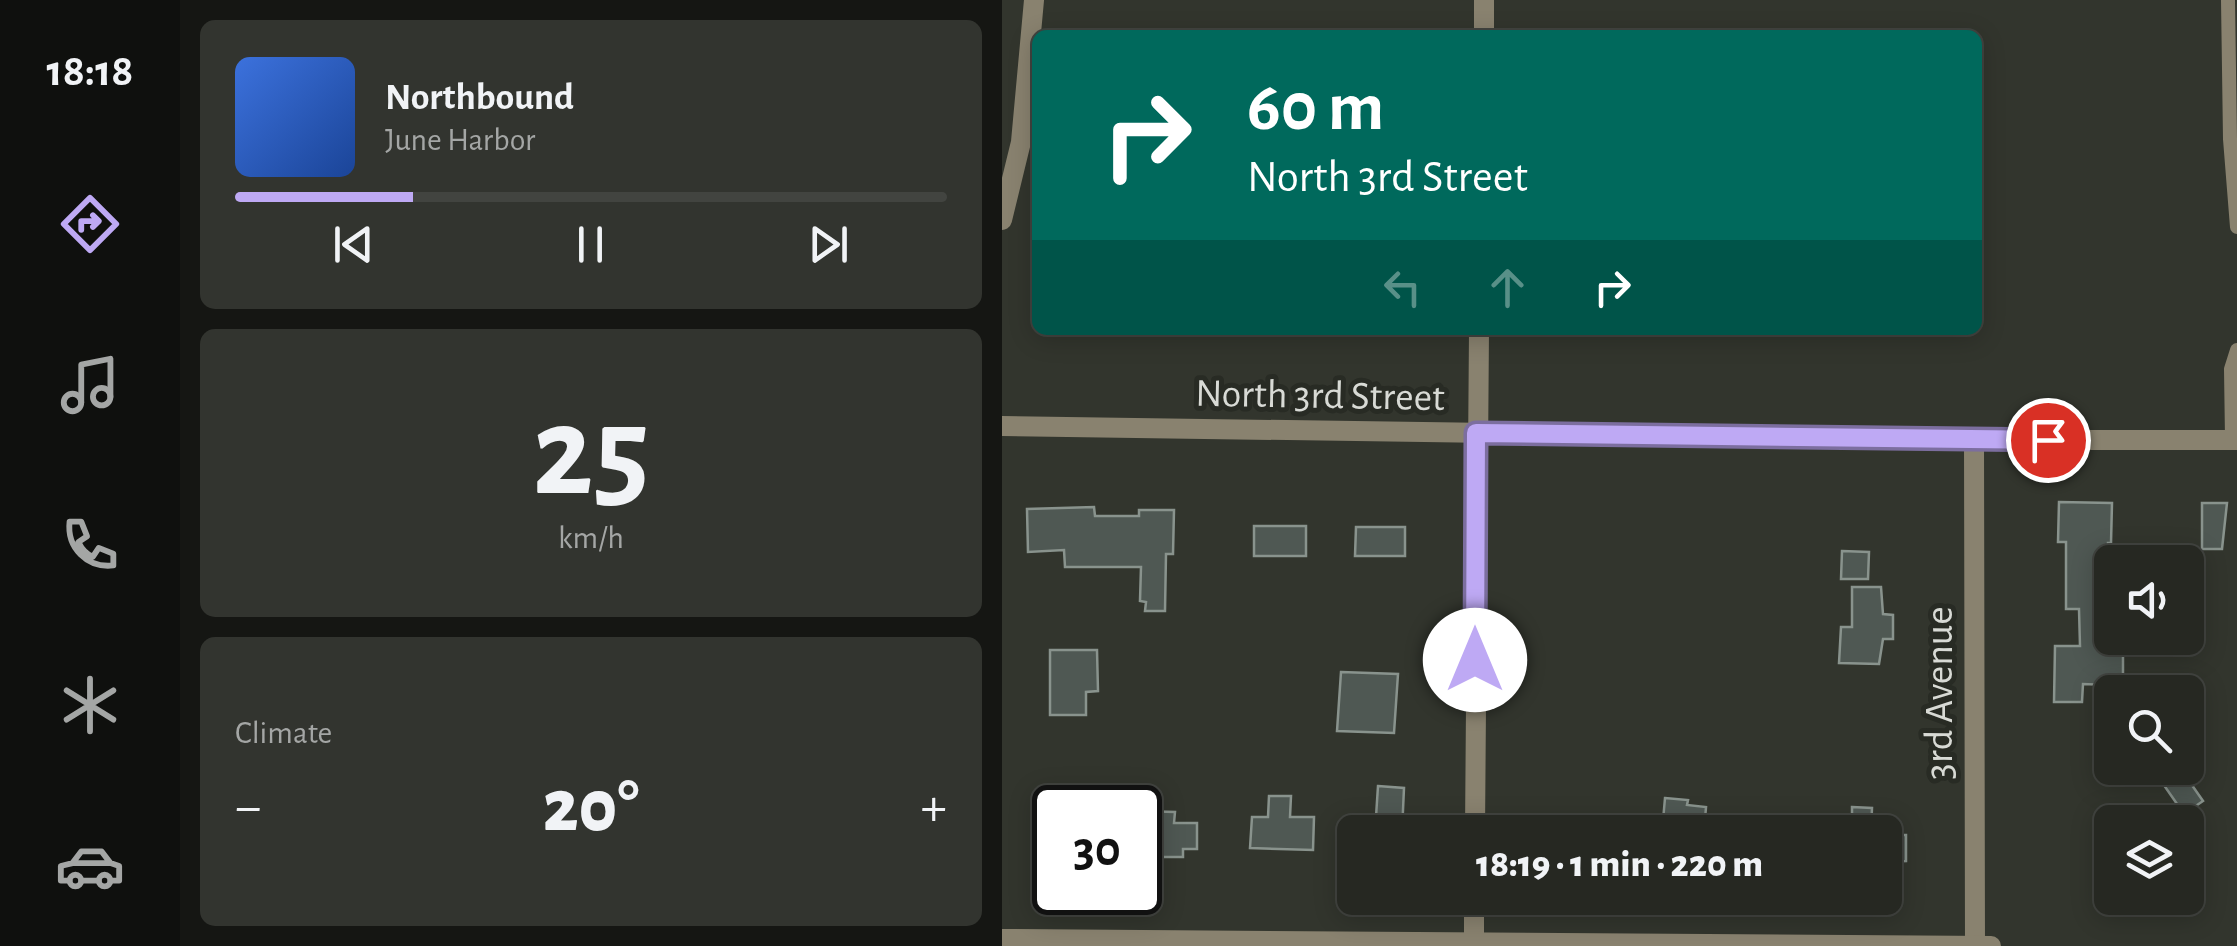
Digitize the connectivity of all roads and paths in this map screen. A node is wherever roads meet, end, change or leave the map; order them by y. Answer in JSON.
{"nodes":[{"id":1,"x":1034,"y":0,"type":"edge"},
{"id":2,"x":1484,"y":0,"type":"edge"},
{"id":3,"x":2228,"y":0,"type":"edge"},
{"id":4,"x":1484,"y":30,"type":"edge"},
{"id":5,"x":1002,"y":220,"type":"edge"},
{"id":6,"x":2236,"y":227,"type":"edge"},
{"id":7,"x":1479,"y":335,"type":"edge"},
{"id":8,"x":2236,"y":350,"type":"edge"},
{"id":9,"x":1002,"y":426,"type":"edge"},
{"id":10,"x":1476,"y":433,"type":"junction"},
{"id":11,"x":1974,"y":440,"type":"junction"},
{"id":12,"x":2234,"y":440,"type":"edge"},
{"id":13,"x":1474,"y":815,"type":"edge"},
{"id":14,"x":1474,"y":915,"type":"edge"},
{"id":15,"x":1002,"y":939,"type":"edge"},
{"id":16,"x":1474,"y":944,"type":"edge"},
{"id":17,"x":1975,"y":946,"type":"edge"},
{"id":18,"x":1991,"y":946,"type":"edge"}],
"edges":[{"from":1,"to":5,"type":"street"},
{"from":2,"to":4,"type":"street"},
{"from":3,"to":6,"type":"lane"},
{"from":7,"to":10,"type":"street"},
{"from":8,"to":12,"type":"lane"},
{"from":9,"to":10,"type":"street","name":"North 3rd Street"},
{"from":10,"to":11,"type":"street","name":"North 3rd Street"},
{"from":10,"to":13,"type":"street"},
{"from":11,"to":12,"type":"street","name":"North 3rd Street"},
{"from":11,"to":17,"type":"street","name":"3rd Avenue"},
{"from":14,"to":16,"type":"street"},
{"from":15,"to":16,"type":"street"},
{"from":16,"to":17,"type":"street"},
{"from":17,"to":18,"type":"street"}]}
